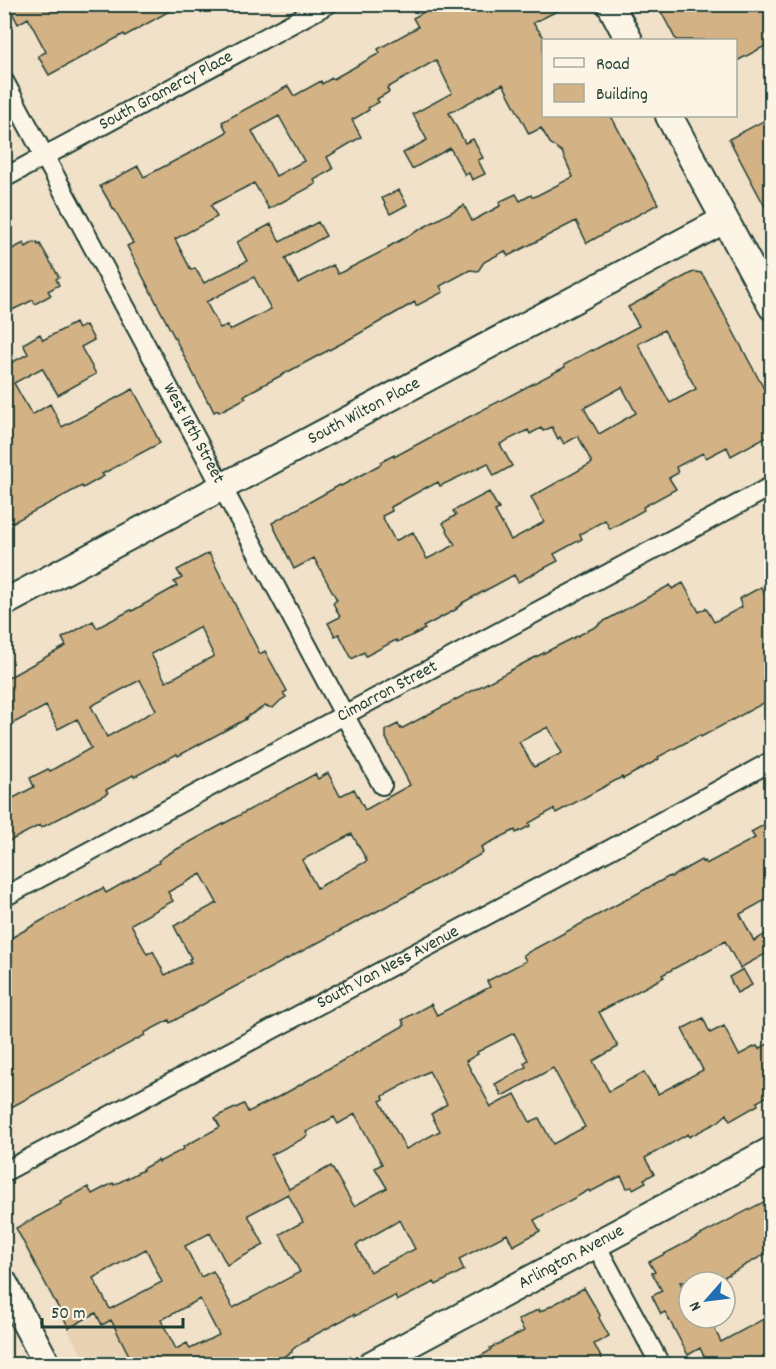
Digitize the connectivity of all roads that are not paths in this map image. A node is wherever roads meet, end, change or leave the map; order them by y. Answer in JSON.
{"nodes":[{"id":1,"x":328,"y":4,"type":"edge"},
{"id":2,"x":610,"y":4,"type":"edge"},
{"id":3,"x":628,"y":39,"type":"edge"},
{"id":4,"x":4,"y":81,"type":"edge"},
{"id":5,"x":670,"y":117,"type":"edge"},
{"id":6,"x":45,"y":157,"type":"junction"},
{"id":7,"x":4,"y":178,"type":"edge"},
{"id":8,"x":724,"y":220,"type":"junction"},
{"id":9,"x":771,"y":307,"type":"edge"},
{"id":10,"x":771,"y":486,"type":"edge"},
{"id":11,"x":223,"y":488,"type":"junction"},
{"id":12,"x":4,"y":603,"type":"edge"},
{"id":13,"x":345,"y":716,"type":"junction"},
{"id":14,"x":771,"y":761,"type":"edge"},
{"id":15,"x":382,"y":786,"type":"dead end"},
{"id":16,"x":4,"y":897,"type":"edge"},
{"id":17,"x":771,"y":1150,"type":"edge"},
{"id":18,"x":4,"y":1172,"type":"edge"},
{"id":19,"x":596,"y":1245,"type":"junction"},
{"id":20,"x":4,"y":1283,"type":"edge"},
{"id":21,"x":47,"y":1365,"type":"edge"},
{"id":22,"x":372,"y":1365,"type":"edge"},
{"id":23,"x":660,"y":1365,"type":"edge"}],
"edges":[{"from":1,"to":6,"type":"street","name":"South Gramercy Place"},
{"from":2,"to":3,"type":"main road"},
{"from":4,"to":6,"type":"street","name":"West 18th Street"},
{"from":5,"to":8,"type":"main road"},
{"from":6,"to":7,"type":"street","name":"South Gramercy Place"},
{"from":6,"to":11,"type":"street","name":"West 18th Street"},
{"from":8,"to":9,"type":"main road"},
{"from":8,"to":11,"type":"main road","name":"South Wilton Place"},
{"from":10,"to":13,"type":"street","name":"Cimarron Street"},
{"from":11,"to":12,"type":"main road","name":"South Wilton Place"},
{"from":11,"to":13,"type":"street","name":"West 18th Street"},
{"from":13,"to":15,"type":"street","name":"West 18th Street"},
{"from":13,"to":16,"type":"street","name":"Cimarron Street"},
{"from":14,"to":18,"type":"street","name":"South Van Ness Avenue"},
{"from":17,"to":19,"type":"main road","name":"Arlington Avenue"},
{"from":19,"to":22,"type":"main road","name":"Arlington Avenue"},
{"from":19,"to":23,"type":"street"},
{"from":20,"to":21,"type":"main road"}]}
